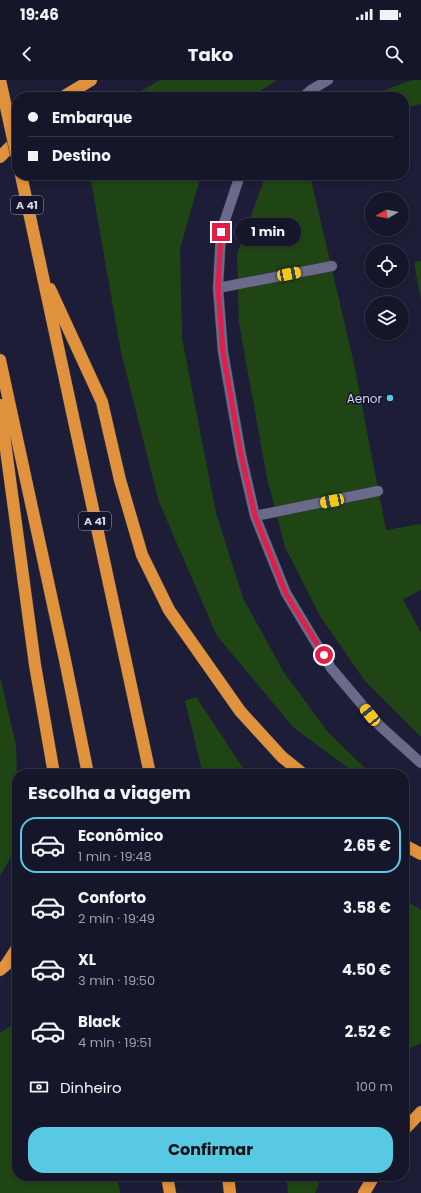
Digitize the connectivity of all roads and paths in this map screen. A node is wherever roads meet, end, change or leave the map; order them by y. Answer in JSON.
{"nodes":[{"id":1,"x":0,"y":80,"type":"edge"},
{"id":2,"x":77,"y":80,"type":"edge"},
{"id":3,"x":90,"y":80,"type":"edge"},
{"id":4,"x":328,"y":80,"type":"edge"},
{"id":5,"x":66,"y":92,"type":"edge"},
{"id":6,"x":70,"y":92,"type":"edge"},
{"id":7,"x":309,"y":92,"type":"edge"},
{"id":8,"x":12,"y":134,"type":"edge"},
{"id":9,"x":12,"y":145,"type":"edge"},
{"id":10,"x":0,"y":157,"type":"edge"},
{"id":11,"x":22,"y":180,"type":"edge"},
{"id":12,"x":238,"y":180,"type":"edge"},
{"id":13,"x":332,"y":266,"type":"dead end"},
{"id":14,"x":41,"y":268,"type":"junction"},
{"id":15,"x":218,"y":288,"type":"junction"},
{"id":16,"x":0,"y":360,"type":"edge"},
{"id":17,"x":0,"y":405,"type":"edge"},
{"id":18,"x":378,"y":491,"type":"dead end"},
{"id":19,"x":255,"y":516,"type":"junction"},
{"id":20,"x":421,"y":763,"type":"edge"},
{"id":21,"x":53,"y":769,"type":"edge"},
{"id":22,"x":87,"y":769,"type":"edge"},
{"id":23,"x":149,"y":769,"type":"edge"},
{"id":24,"x":297,"y":769,"type":"edge"},
{"id":25,"x":409,"y":847,"type":"edge"},
{"id":26,"x":421,"y":854,"type":"edge"},
{"id":27,"x":12,"y":956,"type":"edge"},
{"id":28,"x":0,"y":970,"type":"edge"},
{"id":29,"x":421,"y":1112,"type":"edge"},
{"id":30,"x":409,"y":1125,"type":"edge"},
{"id":31,"x":168,"y":1181,"type":"edge"},
{"id":32,"x":229,"y":1181,"type":"edge"},
{"id":33,"x":371,"y":1181,"type":"edge"},
{"id":34,"x":170,"y":1193,"type":"edge"},
{"id":35,"x":230,"y":1193,"type":"edge"},
{"id":36,"x":364,"y":1193,"type":"edge"}],
"edges":[{"from":1,"to":8,"type":"highway","bridge":true},
{"from":2,"to":5,"type":"highway"},
{"from":3,"to":6,"type":"highway"},
{"from":4,"to":7,"type":"lane"},
{"from":9,"to":10,"type":"highway"},
{"from":11,"to":14,"type":"highway","number":"A 41"},
{"from":12,"to":15,"type":"lane"},
{"from":13,"to":15,"type":"lane"},
{"from":14,"to":23,"type":"highway","number":"A 41"},
{"from":14,"to":24,"type":"highway"},
{"from":15,"to":19,"type":"lane"},
{"from":16,"to":22,"type":"highway"},
{"from":17,"to":21,"type":"highway"},
{"from":18,"to":19,"type":"lane"},
{"from":19,"to":20,"type":"lane"},
{"from":25,"to":26,"type":"highway"},
{"from":27,"to":28,"type":"highway"},
{"from":29,"to":30,"type":"highway"},
{"from":31,"to":34,"type":"highway"},
{"from":32,"to":35,"type":"highway"},
{"from":33,"to":36,"type":"highway"}]}
